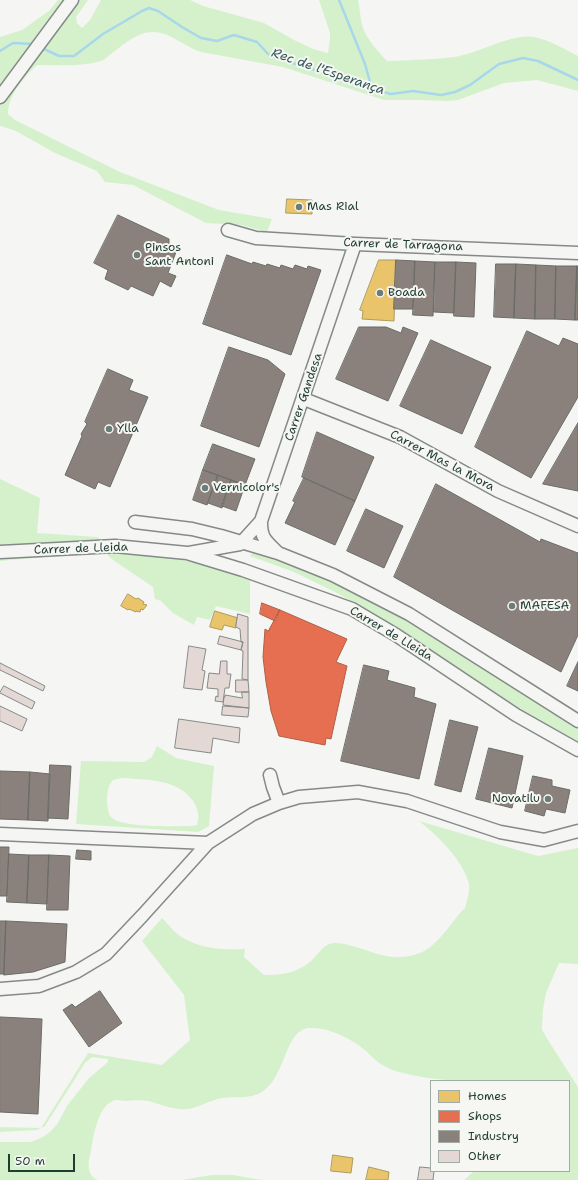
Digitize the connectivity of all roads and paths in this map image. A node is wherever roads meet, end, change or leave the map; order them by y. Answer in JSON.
{"nodes":[{"id":1,"x":72,"y":0,"type":"edge"},
{"id":2,"x":0,"y":97,"type":"edge"},
{"id":3,"x":228,"y":230,"type":"dead end"},
{"id":4,"x":355,"y":244,"type":"junction"},
{"id":5,"x":578,"y":253,"type":"edge"},
{"id":6,"x":304,"y":398,"type":"junction"},
{"id":7,"x":135,"y":522,"type":"dead end"},
{"id":8,"x":261,"y":523,"type":"junction"},
{"id":9,"x":578,"y":526,"type":"edge"},
{"id":10,"x":241,"y":543,"type":"junction"},
{"id":11,"x":0,"y":552,"type":"edge"},
{"id":12,"x":187,"y":553,"type":"junction"},
{"id":13,"x":278,"y":553,"type":"junction"},
{"id":14,"x":578,"y":721,"type":"edge"},
{"id":15,"x":578,"y":750,"type":"edge"},
{"id":16,"x":270,"y":775,"type":"dead end"},
{"id":17,"x":279,"y":803,"type":"junction"},
{"id":18,"x":578,"y":832,"type":"edge"},
{"id":19,"x":0,"y":834,"type":"edge"},
{"id":20,"x":208,"y":843,"type":"junction"},
{"id":21,"x":0,"y":989,"type":"edge"}],
"edges":[{"from":1,"to":2,"type":"street"},
{"from":3,"to":4,"type":"street","name":"Carrer de Tarragona"},
{"from":4,"to":5,"type":"street","name":"Carrer de Tarragona"},
{"from":4,"to":6,"type":"street","name":"Carrer Gandesa"},
{"from":6,"to":8,"type":"street","name":"Carrer Gandesa"},
{"from":6,"to":9,"type":"street","name":"Carrer Mas la Mora"},
{"from":7,"to":10,"type":"street","name":"Carrer de Lleida"},
{"from":8,"to":10,"type":"street","name":"Carrer Gandesa"},
{"from":8,"to":13,"type":"street"},
{"from":10,"to":12,"type":"street","name":"Carrer de Lleida"},
{"from":10,"to":13,"type":"street","name":"Carrer de Lleida"},
{"from":11,"to":12,"type":"street","name":"Carrer de Lleida"},
{"from":12,"to":15,"type":"street","name":"Carrer de Lleida"},
{"from":13,"to":14,"type":"street","name":"Carrer de Lleida"},
{"from":16,"to":17,"type":"street"},
{"from":17,"to":18,"type":"street"},
{"from":17,"to":20,"type":"street"},
{"from":19,"to":20,"type":"street"},
{"from":20,"to":21,"type":"street"}]}
